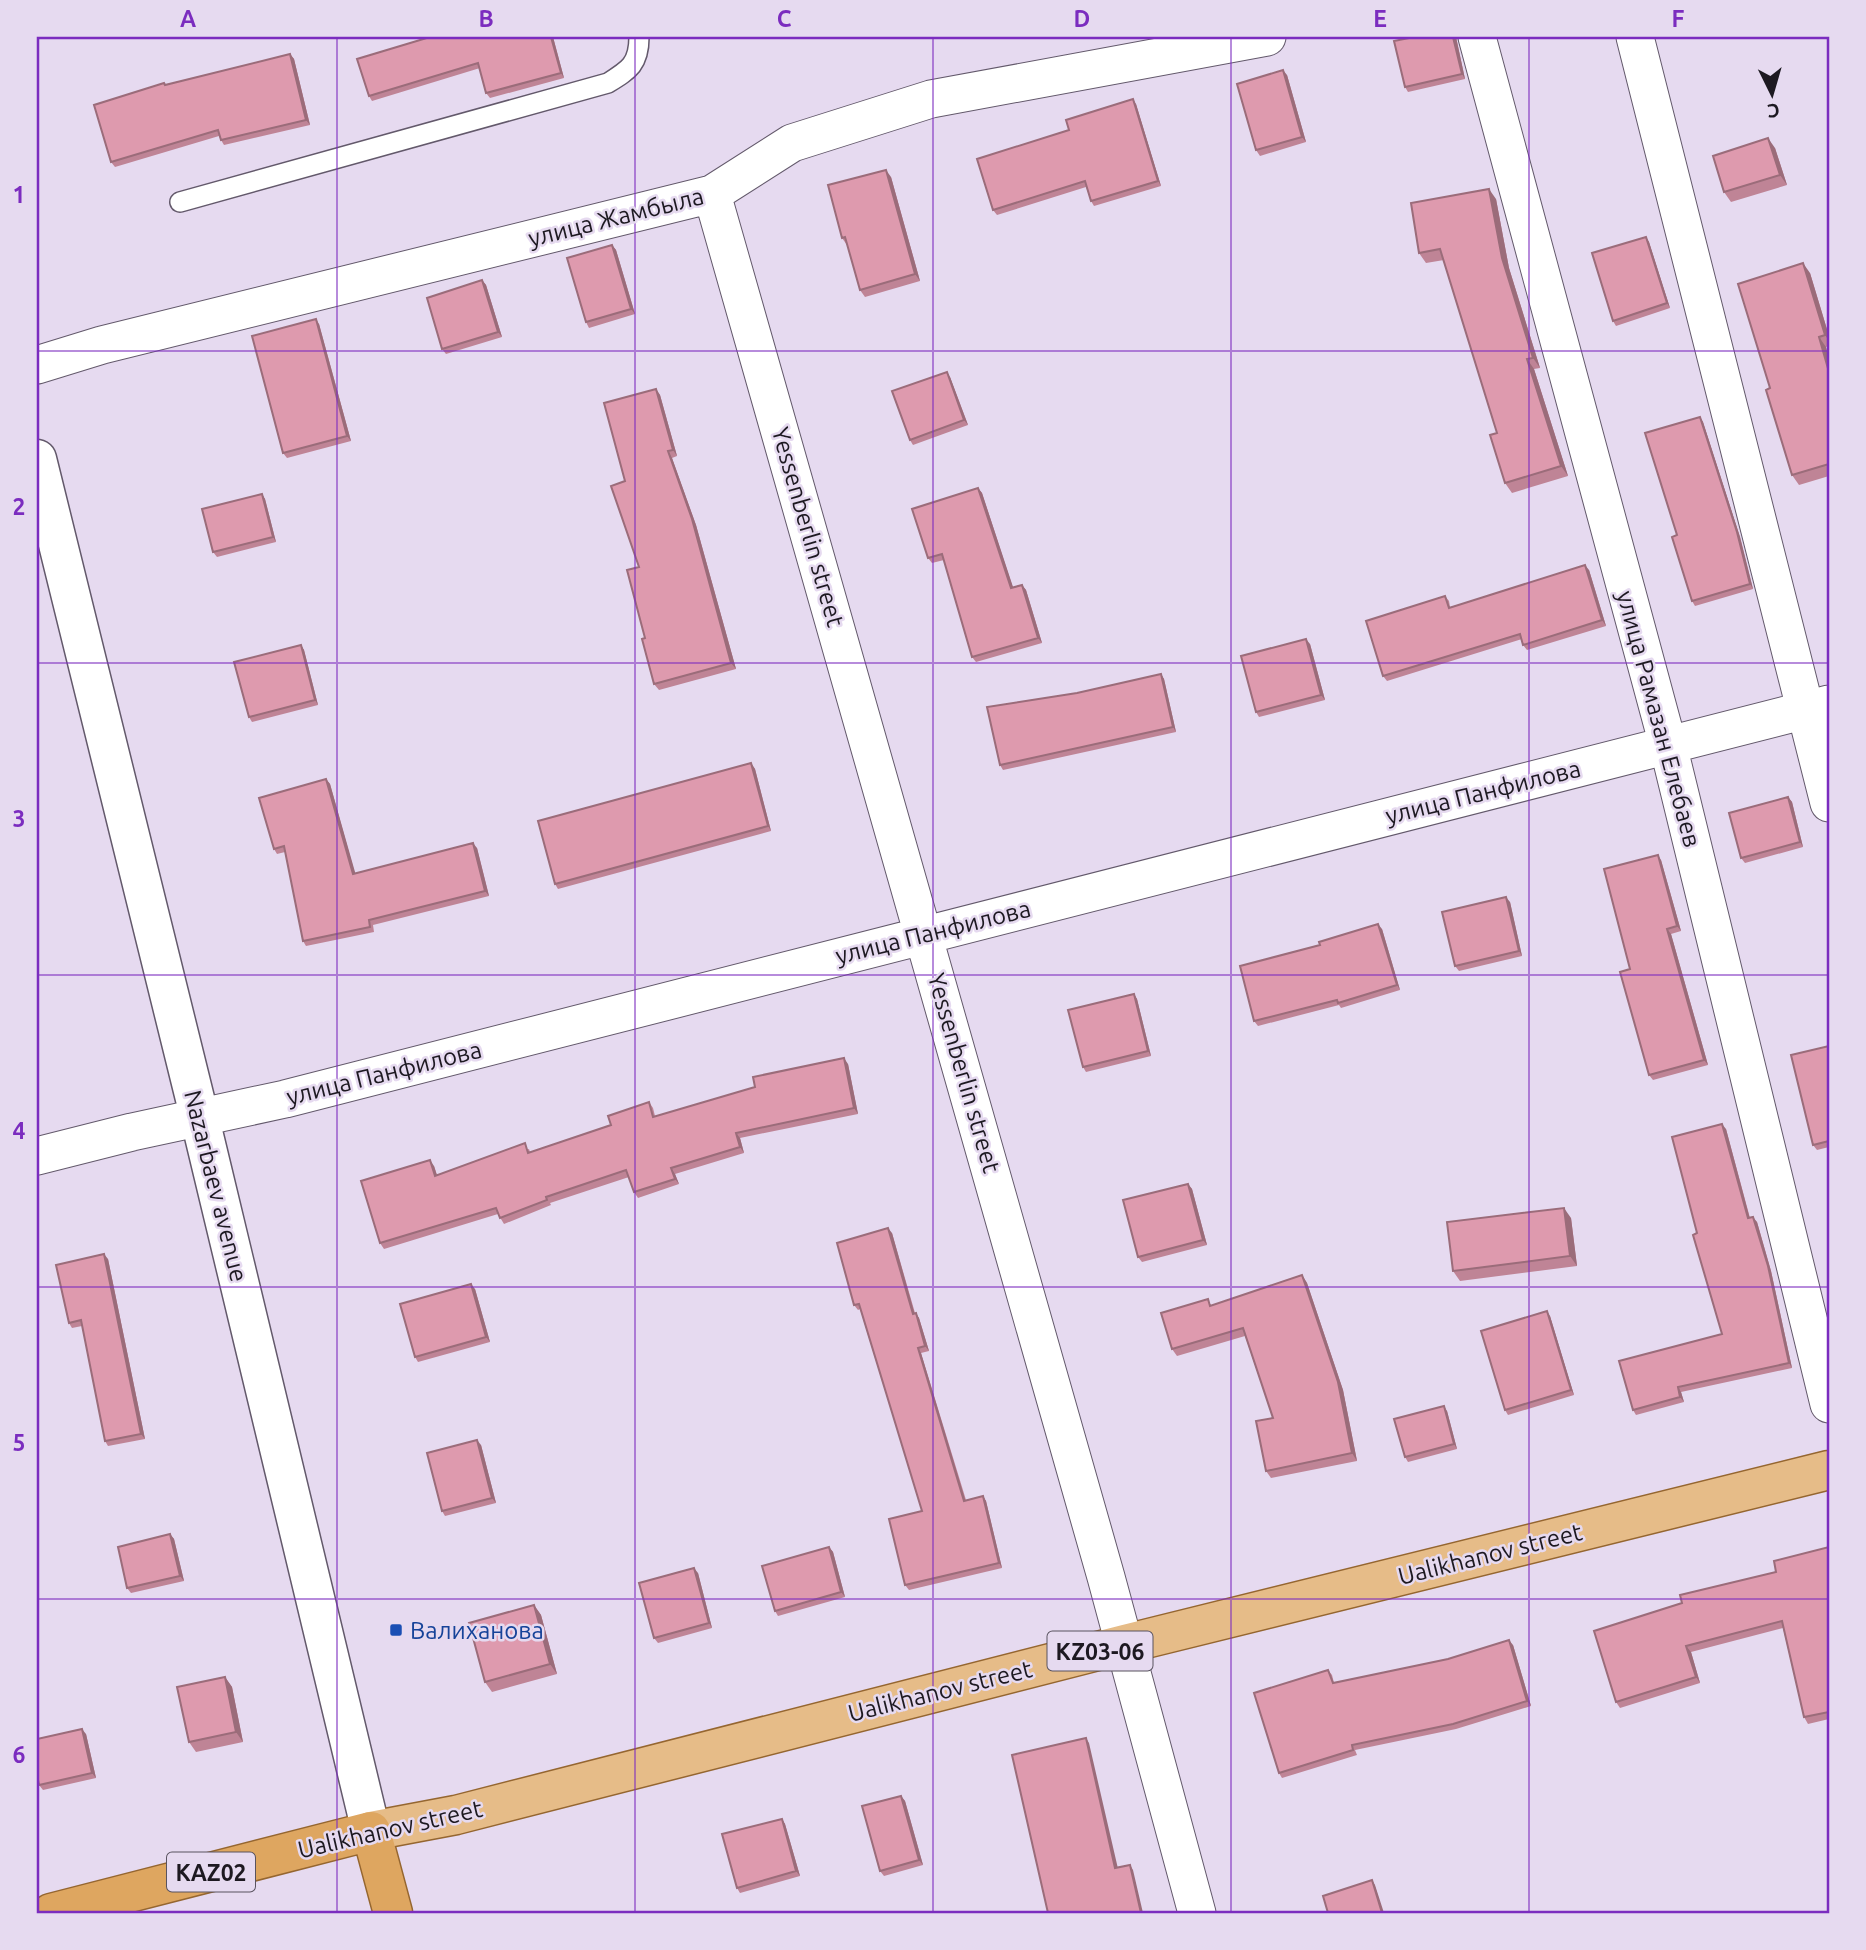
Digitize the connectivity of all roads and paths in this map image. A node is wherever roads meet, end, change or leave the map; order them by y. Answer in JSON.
{"nodes":[{"id":1,"x":639,"y":37,"type":"edge"},
{"id":2,"x":1267,"y":37,"type":"edge"},
{"id":3,"x":1477,"y":37,"type":"edge"},
{"id":4,"x":1634,"y":37,"type":"edge"},
{"id":5,"x":712,"y":194,"type":"junction"},
{"id":6,"x":180,"y":202,"type":"dead end"},
{"id":7,"x":37,"y":365,"type":"edge"},
{"id":8,"x":37,"y":460,"type":"edge"},
{"id":9,"x":1817,"y":707,"type":"edge"},
{"id":10,"x":1668,"y":745,"type":"junction"},
{"id":11,"x":1829,"y":803,"type":"edge"},
{"id":12,"x":924,"y":934,"type":"junction"},
{"id":13,"x":200,"y":1119,"type":"junction"},
{"id":14,"x":37,"y":1156,"type":"edge"},
{"id":15,"x":1829,"y":1404,"type":"edge"},
{"id":16,"x":1829,"y":1470,"type":"edge"},
{"id":17,"x":1125,"y":1644,"type":"junction"},
{"id":18,"x":371,"y":1831,"type":"junction"},
{"id":19,"x":51,"y":1913,"type":"edge"},
{"id":20,"x":393,"y":1913,"type":"edge"},
{"id":21,"x":1197,"y":1913,"type":"edge"}],
"edges":[{"from":1,"to":6,"type":"lane"},
{"from":2,"to":5,"type":"street","name":"улица Жамбыла"},
{"from":3,"to":10,"type":"street","name":"улица Рамазан Елебаев"},
{"from":4,"to":9,"type":"street"},
{"from":5,"to":7,"type":"street","name":"улица Жамбыла"},
{"from":5,"to":12,"type":"street","name":"Yessenberlin street"},
{"from":8,"to":13,"type":"street","name":"Nazarbaev avenue"},
{"from":9,"to":10,"type":"street","name":"улица Панфилова"},
{"from":9,"to":11,"type":"street"},
{"from":10,"to":12,"type":"street","name":"улица Панфилова"},
{"from":10,"to":15,"type":"street","name":"улица Рамазан Елебаев"},
{"from":12,"to":13,"type":"street","name":"улица Панфилова"},
{"from":12,"to":17,"type":"street","name":"Yessenberlin street"},
{"from":13,"to":14,"type":"street","name":"улица Панфилова"},
{"from":13,"to":18,"type":"street","name":"Nazarbaev avenue"},
{"from":16,"to":17,"type":"main road","name":"Ualikhanov street","number":"KZ03-06"},
{"from":17,"to":18,"type":"main road","name":"Ualikhanov street","number":"KZ03-06"},
{"from":17,"to":21,"type":"street","name":"Yessenberlin street"},
{"from":18,"to":19,"type":"highway","name":"Ualikhanov street","number":"KАZ02"},
{"from":18,"to":20,"type":"highway","name":"Nazarbaev avenue"}]}
